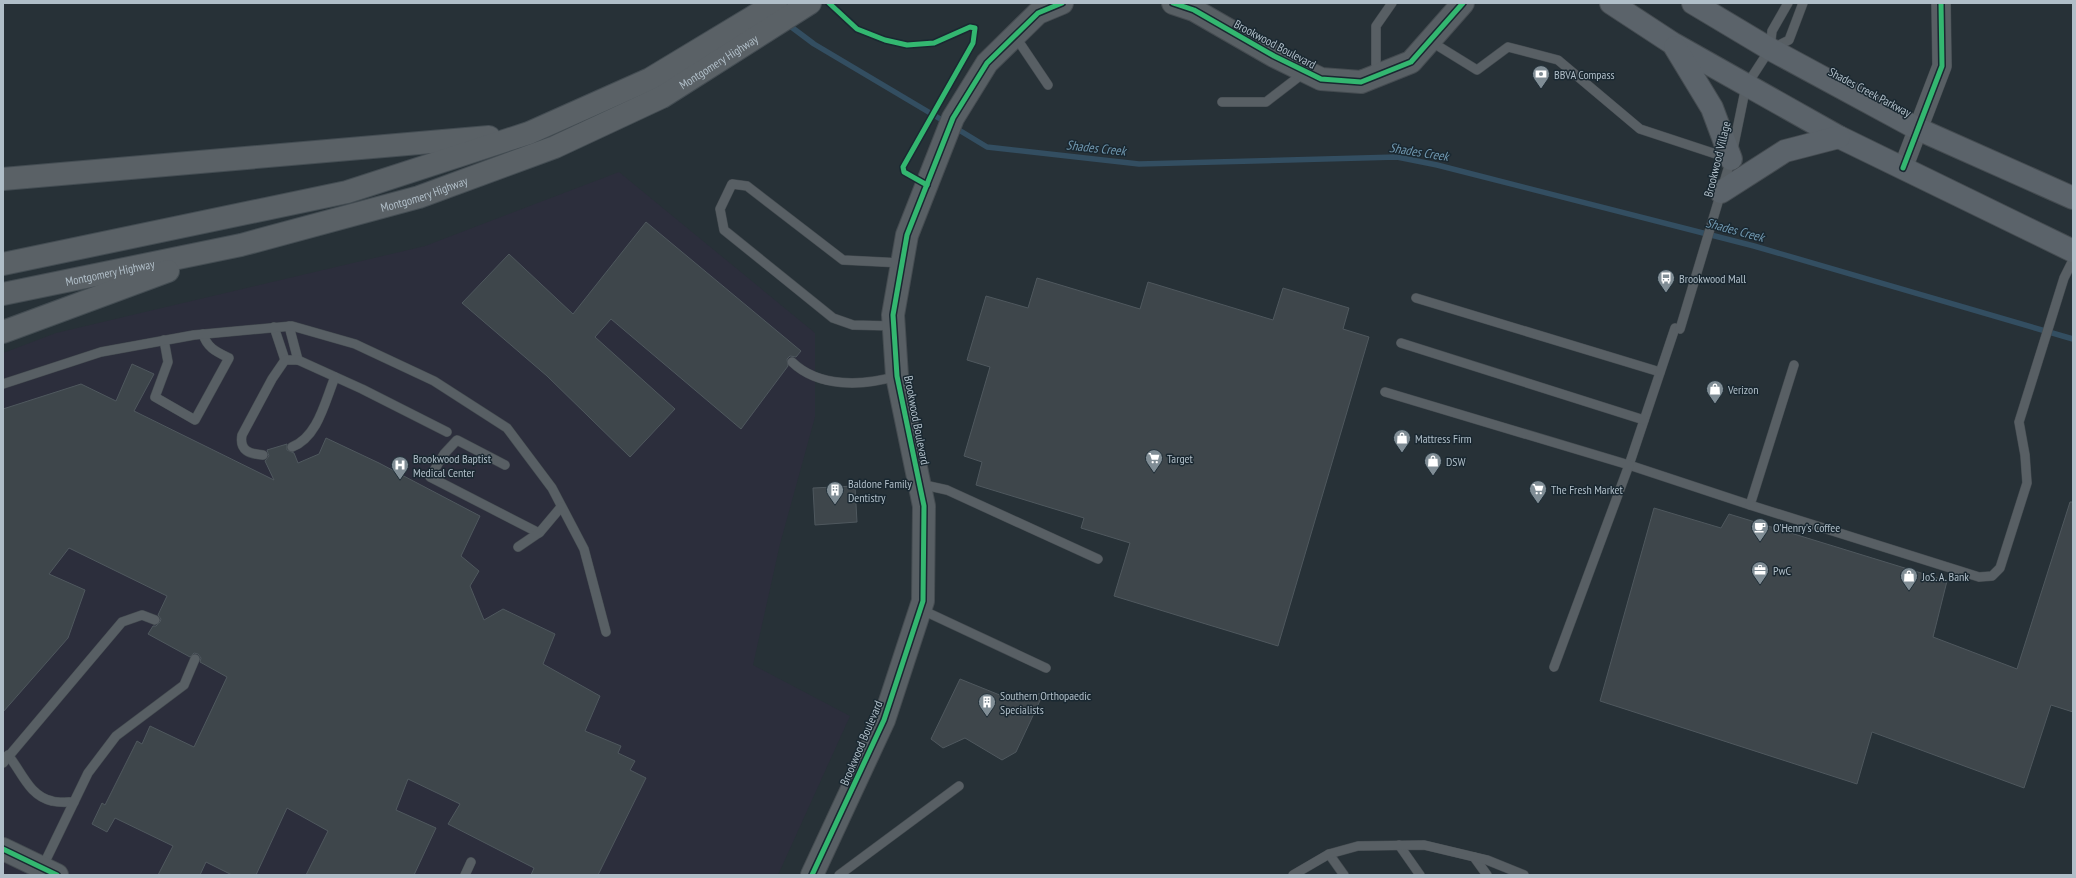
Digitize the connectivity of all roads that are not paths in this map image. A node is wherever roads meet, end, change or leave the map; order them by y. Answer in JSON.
{"nodes":[{"id":1,"x":776,"y":3,"type":"edge"},
{"id":2,"x":810,"y":3,"type":"edge"},
{"id":3,"x":1062,"y":3,"type":"edge"},
{"id":4,"x":1174,"y":3,"type":"edge"},
{"id":5,"x":1392,"y":3,"type":"edge"},
{"id":6,"x":1463,"y":3,"type":"edge"},
{"id":7,"x":1611,"y":3,"type":"edge"},
{"id":8,"x":1693,"y":3,"type":"edge"},
{"id":9,"x":1788,"y":3,"type":"edge"},
{"id":10,"x":1803,"y":3,"type":"edge"},
{"id":11,"x":1941,"y":3,"type":"edge"},
{"id":12,"x":1199,"y":7,"type":"edge"},
{"id":13,"x":1014,"y":36,"type":"junction"},
{"id":14,"x":1430,"y":41,"type":"junction"},
{"id":15,"x":1672,"y":43,"type":"junction"},
{"id":16,"x":1770,"y":49,"type":"junction"},
{"id":17,"x":1305,"y":72,"type":"junction"},
{"id":18,"x":1376,"y":76,"type":"junction"},
{"id":19,"x":1048,"y":85,"type":"dead end"},
{"id":20,"x":1746,"y":86,"type":"junction"},
{"id":21,"x":1222,"y":102,"type":"dead end"},
{"id":22,"x":1918,"y":129,"type":"junction"},
{"id":23,"x":528,"y":133,"type":"junction"},
{"id":24,"x":1839,"y":137,"type":"junction"},
{"id":25,"x":1731,"y":159,"type":"junction"},
{"id":26,"x":1903,"y":168,"type":"junction"},
{"id":27,"x":3,"y":179,"type":"edge"},
{"id":28,"x":1721,"y":192,"type":"junction"},
{"id":29,"x":2073,"y":198,"type":"edge"},
{"id":30,"x":241,"y":245,"type":"junction"},
{"id":31,"x":2073,"y":251,"type":"edge"},
{"id":32,"x":2073,"y":260,"type":"edge"},
{"id":33,"x":902,"y":263,"type":"junction"},
{"id":34,"x":3,"y":264,"type":"edge"},
{"id":35,"x":3,"y":294,"type":"edge"},
{"id":36,"x":1416,"y":298,"type":"dead end"},
{"id":37,"x":289,"y":326,"type":"junction"},
{"id":38,"x":894,"y":326,"type":"junction"},
{"id":39,"x":274,"y":328,"type":"junction"},
{"id":40,"x":3,"y":332,"type":"edge"},
{"id":41,"x":203,"y":334,"type":"junction"},
{"id":42,"x":164,"y":340,"type":"junction"},
{"id":43,"x":1402,"y":343,"type":"dead end"},
{"id":44,"x":285,"y":360,"type":"junction"},
{"id":45,"x":298,"y":360,"type":"junction"},
{"id":46,"x":792,"y":362,"type":"dead end"},
{"id":47,"x":1794,"y":364,"type":"dead end"},
{"id":48,"x":1660,"y":372,"type":"junction"},
{"id":49,"x":897,"y":376,"type":"junction"},
{"id":50,"x":335,"y":377,"type":"junction"},
{"id":51,"x":3,"y":384,"type":"edge"},
{"id":52,"x":1385,"y":392,"type":"dead end"},
{"id":53,"x":1644,"y":420,"type":"junction"},
{"id":54,"x":447,"y":432,"type":"dead end"},
{"id":55,"x":292,"y":447,"type":"dead end"},
{"id":56,"x":263,"y":456,"type":"dead end"},
{"id":57,"x":505,"y":465,"type":"dead end"},
{"id":58,"x":1629,"y":465,"type":"junction"},
{"id":59,"x":920,"y":484,"type":"junction"},
{"id":60,"x":1750,"y":505,"type":"junction"},
{"id":61,"x":561,"y":508,"type":"junction"},
{"id":62,"x":539,"y":533,"type":"junction"},
{"id":63,"x":518,"y":547,"type":"dead end"},
{"id":64,"x":1098,"y":559,"type":"dead end"},
{"id":65,"x":920,"y":609,"type":"junction"},
{"id":66,"x":155,"y":620,"type":"dead end"},
{"id":67,"x":606,"y":632,"type":"dead end"},
{"id":68,"x":194,"y":659,"type":"dead end"},
{"id":69,"x":1554,"y":667,"type":"dead end"},
{"id":70,"x":1046,"y":668,"type":"dead end"},
{"id":71,"x":6,"y":759,"type":"edge"},
{"id":72,"x":958,"y":786,"type":"dead end"},
{"id":73,"x":74,"y":802,"type":"junction"},
{"id":74,"x":1399,"y":845,"type":"junction"},
{"id":75,"x":3,"y":849,"type":"edge"},
{"id":76,"x":1329,"y":854,"type":"junction"},
{"id":77,"x":1474,"y":857,"type":"junction"},
{"id":78,"x":471,"y":862,"type":"dead end"},
{"id":79,"x":50,"y":871,"type":"edge"},
{"id":80,"x":814,"y":874,"type":"edge"},
{"id":81,"x":465,"y":875,"type":"edge"},
{"id":82,"x":840,"y":875,"type":"edge"},
{"id":83,"x":1293,"y":875,"type":"edge"},
{"id":84,"x":1344,"y":875,"type":"edge"},
{"id":85,"x":1420,"y":875,"type":"edge"},
{"id":86,"x":1487,"y":875,"type":"edge"},
{"id":87,"x":1524,"y":875,"type":"edge"}],
"edges":[{"from":1,"to":23,"type":"main road","name":"Montgomery Highway"},
{"from":2,"to":30,"type":"main road","name":"Montgomery Highway"},
{"from":3,"to":13,"type":"street","name":"Brookwood Boulevard"},
{"from":4,"to":12,"type":"street","name":"Brookwood Boulevard"},
{"from":5,"to":18,"type":"lane"},
{"from":6,"to":14,"type":"street","name":"Brookwood Boulevard"},
{"from":7,"to":15,"type":"main road"},
{"from":8,"to":16,"type":"main road","name":"Shades Creek Parkway"},
{"from":9,"to":16,"type":"lane"},
{"from":10,"to":16,"type":"lane"},
{"from":11,"to":22,"type":"street"},
{"from":12,"to":17,"type":"street","name":"Brookwood Boulevard"},
{"from":13,"to":19,"type":"lane"},
{"from":13,"to":33,"type":"street","name":"Brookwood Boulevard"},
{"from":14,"to":18,"type":"street","name":"Brookwood Boulevard"},
{"from":14,"to":25,"type":"lane"},
{"from":15,"to":20,"type":"main road"},
{"from":15,"to":25,"type":"main road"},
{"from":16,"to":20,"type":"lane"},
{"from":16,"to":22,"type":"main road","name":"Shades Creek Parkway"},
{"from":17,"to":18,"type":"street","name":"Brookwood Boulevard"},
{"from":17,"to":21,"type":"lane"},
{"from":20,"to":24,"type":"main road"},
{"from":20,"to":25,"type":"lane","name":"Brookwood Village"},
{"from":22,"to":26,"type":"street"},
{"from":22,"to":29,"type":"main road","name":"Shades Creek Parkway"},
{"from":23,"to":27,"type":"main road"},
{"from":23,"to":34,"type":"main road","name":"Montgomery Highway"},
{"from":24,"to":26,"type":"main road"},
{"from":24,"to":28,"type":"main road"},
{"from":25,"to":28,"type":"lane","name":"Brookwood Village"},
{"from":26,"to":31,"type":"main road"},
{"from":28,"to":48,"type":"lane","name":"Brookwood Village"},
{"from":30,"to":35,"type":"main road","name":"Montgomery Highway"},
{"from":30,"to":40,"type":"main road"},
{"from":32,"to":60,"type":"lane"},
{"from":33,"to":38,"type":"street","name":"Brookwood Boulevard"},
{"from":33,"to":38,"type":"lane"},
{"from":36,"to":48,"type":"lane"},
{"from":37,"to":39,"type":"lane"},
{"from":37,"to":45,"type":"lane"},
{"from":37,"to":61,"type":"lane"},
{"from":38,"to":49,"type":"street","name":"Brookwood Boulevard"},
{"from":39,"to":41,"type":"lane"},
{"from":39,"to":44,"type":"lane"},
{"from":41,"to":42,"type":"lane"},
{"from":41,"to":42,"type":"lane"},
{"from":42,"to":51,"type":"lane"},
{"from":43,"to":53,"type":"lane"},
{"from":44,"to":45,"type":"lane"},
{"from":44,"to":56,"type":"lane"},
{"from":45,"to":50,"type":"lane"},
{"from":46,"to":49,"type":"lane"},
{"from":47,"to":60,"type":"lane"},
{"from":48,"to":53,"type":"lane","name":"Brookwood Village"},
{"from":49,"to":59,"type":"street","name":"Brookwood Boulevard"},
{"from":50,"to":54,"type":"lane"},
{"from":50,"to":55,"type":"lane"},
{"from":52,"to":58,"type":"lane"},
{"from":53,"to":58,"type":"lane","name":"Brookwood Village"},
{"from":57,"to":62,"type":"lane"},
{"from":58,"to":60,"type":"lane"},
{"from":58,"to":69,"type":"lane","name":"Brookwood Village"},
{"from":59,"to":64,"type":"lane"},
{"from":59,"to":65,"type":"street","name":"Brookwood Boulevard"},
{"from":61,"to":62,"type":"lane"},
{"from":61,"to":67,"type":"lane"},
{"from":62,"to":63,"type":"lane"},
{"from":65,"to":70,"type":"lane"},
{"from":65,"to":80,"type":"street","name":"Brookwood Boulevard"},
{"from":66,"to":71,"type":"lane"},
{"from":68,"to":73,"type":"lane"},
{"from":71,"to":73,"type":"lane"},
{"from":72,"to":82,"type":"lane"},
{"from":73,"to":79,"type":"lane"},
{"from":74,"to":76,"type":"lane"},
{"from":74,"to":77,"type":"lane"},
{"from":74,"to":85,"type":"lane"},
{"from":75,"to":79,"type":"street"},
{"from":76,"to":83,"type":"lane"},
{"from":76,"to":84,"type":"lane"},
{"from":77,"to":86,"type":"lane"},
{"from":77,"to":87,"type":"lane"},
{"from":78,"to":81,"type":"lane"}]}
